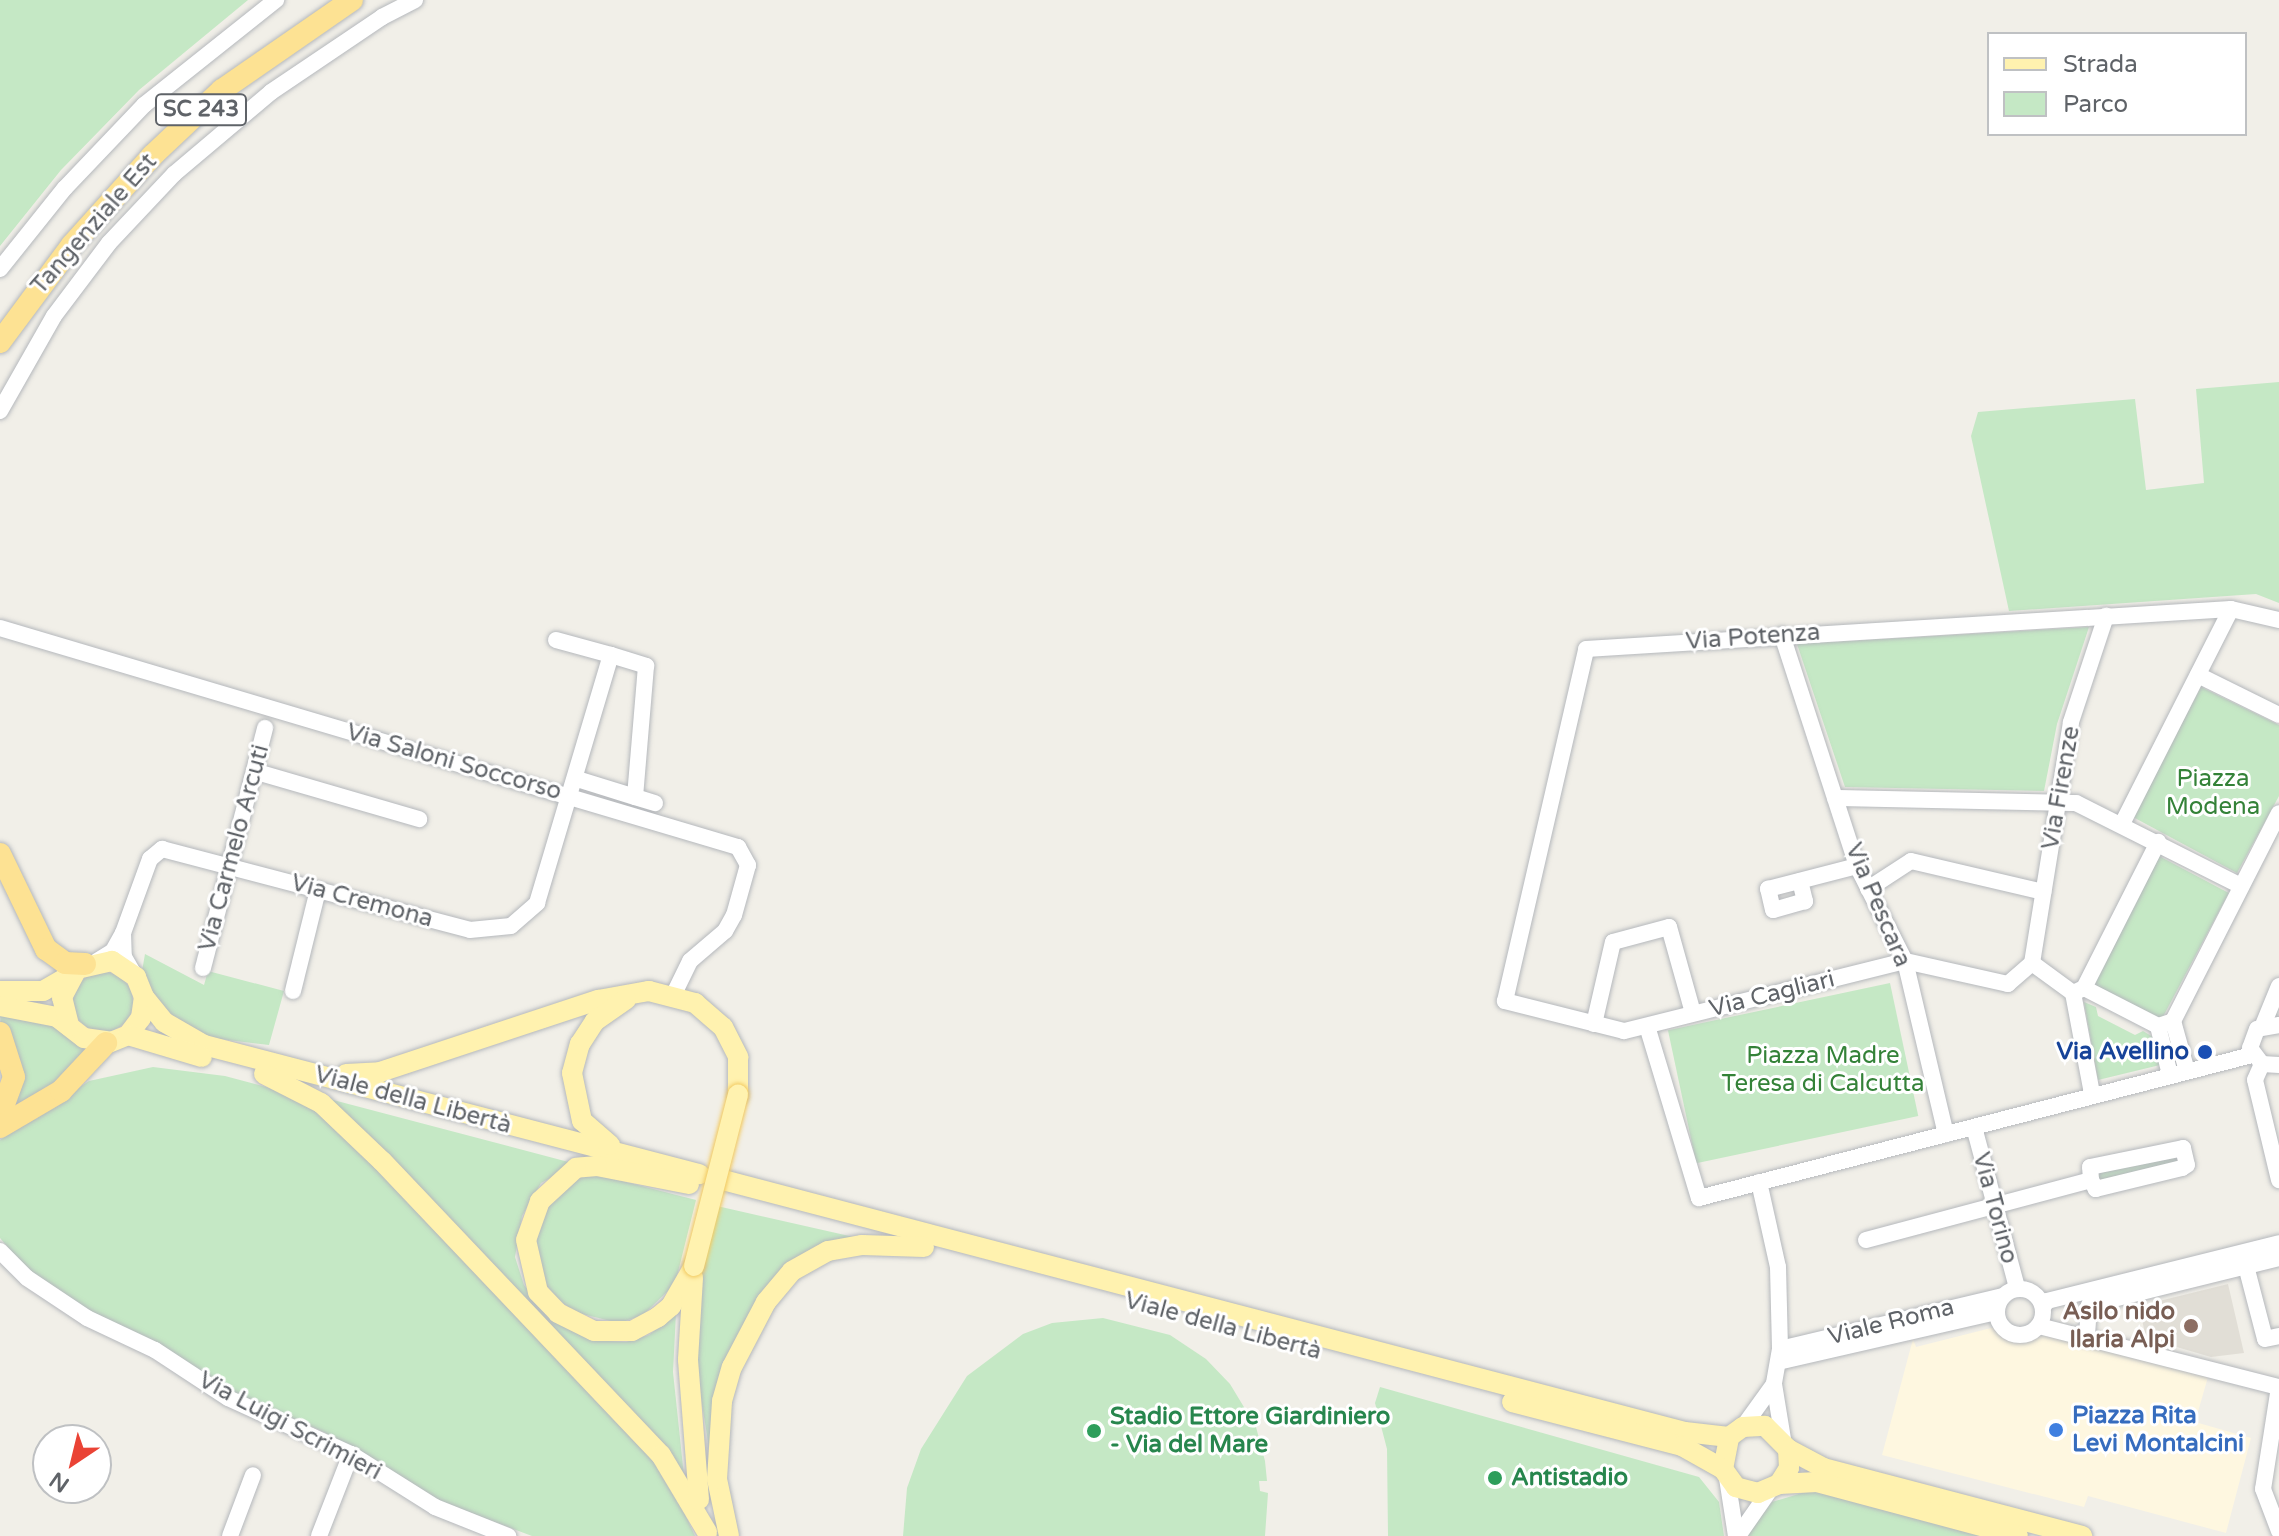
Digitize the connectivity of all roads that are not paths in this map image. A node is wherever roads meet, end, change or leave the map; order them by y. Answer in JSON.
{"nodes":[{"id":1,"x":276,"y":0,"type":"edge"},
{"id":2,"x":328,"y":0,"type":"edge"},
{"id":3,"x":352,"y":0,"type":"edge"},
{"id":4,"x":415,"y":0,"type":"edge"},
{"id":5,"x":0,"y":269,"type":"edge"},
{"id":6,"x":0,"y":319,"type":"edge"},
{"id":7,"x":0,"y":342,"type":"edge"},
{"id":8,"x":1,"y":405,"type":"edge"},
{"id":9,"x":2231,"y":609,"type":"junction"},
{"id":10,"x":2106,"y":616,"type":"junction"},
{"id":11,"x":2279,"y":620,"type":"edge"},
{"id":12,"x":0,"y":628,"type":"edge"},
{"id":13,"x":1782,"y":635,"type":"junction"},
{"id":14,"x":556,"y":640,"type":"dead end"},
{"id":15,"x":611,"y":655,"type":"junction"},
{"id":16,"x":2198,"y":675,"type":"junction"},
{"id":17,"x":2279,"y":715,"type":"edge"},
{"id":18,"x":265,"y":728,"type":"dead end"},
{"id":19,"x":257,"y":772,"type":"junction"},
{"id":20,"x":577,"y":779,"type":"junction"},
{"id":21,"x":573,"y":797,"type":"junction"},
{"id":22,"x":635,"y":797,"type":"junction"},
{"id":23,"x":1835,"y":798,"type":"junction"},
{"id":24,"x":655,"y":803,"type":"dead end"},
{"id":25,"x":2057,"y":803,"type":"junction"},
{"id":26,"x":2279,"y":813,"type":"edge"},
{"id":27,"x":419,"y":819,"type":"dead end"},
{"id":28,"x":2122,"y":824,"type":"junction"},
{"id":29,"x":2158,"y":842,"type":"junction"},
{"id":30,"x":2272,"y":844,"type":"edge"},
{"id":31,"x":0,"y":854,"type":"edge"},
{"id":32,"x":1857,"y":866,"type":"junction"},
{"id":33,"x":232,"y":867,"type":"junction"},
{"id":34,"x":1800,"y":881,"type":"dead end"},
{"id":35,"x":2241,"y":886,"type":"junction"},
{"id":36,"x":1868,"y":889,"type":"junction"},
{"id":37,"x":318,"y":890,"type":"junction"},
{"id":38,"x":2043,"y":892,"type":"junction"},
{"id":39,"x":123,"y":933,"type":"junction"},
{"id":40,"x":1905,"y":961,"type":"junction"},
{"id":41,"x":2032,"y":963,"type":"junction"},
{"id":42,"x":85,"y":967,"type":"junction"},
{"id":43,"x":203,"y":968,"type":"dead end"},
{"id":44,"x":135,"y":976,"type":"junction"},
{"id":45,"x":2078,"y":990,"type":"junction"},
{"id":46,"x":0,"y":991,"type":"edge"},
{"id":47,"x":293,"y":991,"type":"dead end"},
{"id":48,"x":649,"y":991,"type":"junction"},
{"id":49,"x":674,"y":994,"type":"junction"},
{"id":50,"x":2277,"y":995,"type":"edge"},
{"id":51,"x":144,"y":997,"type":"junction"},
{"id":52,"x":1505,"y":1001,"type":"joint"},
{"id":53,"x":0,"y":1006,"type":"edge"},
{"id":54,"x":1693,"y":1013,"type":"junction"},
{"id":55,"x":2165,"y":1023,"type":"junction"},
{"id":56,"x":1594,"y":1024,"type":"junction"},
{"id":57,"x":2271,"y":1025,"type":"edge"},
{"id":58,"x":69,"y":1026,"type":"junction"},
{"id":59,"x":1647,"y":1026,"type":"junction"},
{"id":60,"x":0,"y":1033,"type":"edge"},
{"id":61,"x":128,"y":1035,"type":"junction"},
{"id":62,"x":106,"y":1043,"type":"junction"},
{"id":63,"x":232,"y":1052,"type":"junction"},
{"id":64,"x":2264,"y":1062,"type":"edge"},
{"id":65,"x":2179,"y":1073,"type":"junction"},
{"id":66,"x":264,"y":1074,"type":"junction"},
{"id":67,"x":2092,"y":1094,"type":"junction"},
{"id":68,"x":0,"y":1115,"type":"edge"},
{"id":69,"x":0,"y":1127,"type":"edge"},
{"id":70,"x":1974,"y":1127,"type":"junction"},
{"id":71,"x":1946,"y":1134,"type":"junction"},
{"id":72,"x":698,"y":1180,"type":"junction"},
{"id":73,"x":2091,"y":1180,"type":"junction"},
{"id":74,"x":2279,"y":1180,"type":"edge"},
{"id":75,"x":1759,"y":1182,"type":"junction"},
{"id":76,"x":1995,"y":1206,"type":"junction"},
{"id":77,"x":1866,"y":1240,"type":"dead end"},
{"id":78,"x":2279,"y":1243,"type":"edge"},
{"id":79,"x":924,"y":1247,"type":"junction"},
{"id":80,"x":0,"y":1251,"type":"edge"},
{"id":81,"x":2279,"y":1258,"type":"edge"},
{"id":82,"x":694,"y":1266,"type":"junction"},
{"id":83,"x":2246,"y":1266,"type":"junction"},
{"id":84,"x":2005,"y":1299,"type":"junction"},
{"id":85,"x":2043,"y":1307,"type":"junction"},
{"id":86,"x":2039,"y":1326,"type":"junction"},
{"id":87,"x":2087,"y":1335,"type":"junction"},
{"id":88,"x":2279,"y":1336,"type":"edge"},
{"id":89,"x":1779,"y":1355,"type":"junction"},
{"id":90,"x":1774,"y":1384,"type":"junction"},
{"id":91,"x":2279,"y":1387,"type":"edge"},
{"id":92,"x":692,"y":1410,"type":"junction"},
{"id":93,"x":1736,"y":1432,"type":"junction"},
{"id":94,"x":1786,"y":1444,"type":"junction"},
{"id":95,"x":351,"y":1454,"type":"junction"},
{"id":96,"x":1725,"y":1474,"type":"junction"},
{"id":97,"x":253,"y":1475,"type":"dead end"},
{"id":98,"x":1774,"y":1487,"type":"junction"},
{"id":99,"x":2279,"y":1531,"type":"edge"},
{"id":100,"x":708,"y":1534,"type":"edge"},
{"id":101,"x":230,"y":1536,"type":"edge"},
{"id":102,"x":319,"y":1536,"type":"edge"},
{"id":103,"x":508,"y":1536,"type":"edge"},
{"id":104,"x":728,"y":1536,"type":"edge"},
{"id":105,"x":1737,"y":1536,"type":"edge"},
{"id":106,"x":2018,"y":1536,"type":"edge"},
{"id":107,"x":2082,"y":1536,"type":"edge"}],
"edges":[{"from":1,"to":5,"type":"street"},
{"from":2,"to":6,"type":"highway","name":"Tangenziale Est","number":"SC 243"},
{"from":3,"to":7,"type":"highway","name":"Tangenziale Est","number":"SC 243"},
{"from":4,"to":8,"type":"street"},
{"from":9,"to":10,"type":"street","name":"Via Potenza"},
{"from":9,"to":11,"type":"street","name":"Via Potenza"},
{"from":9,"to":16,"type":"street"},
{"from":10,"to":13,"type":"street","name":"Via Potenza"},
{"from":10,"to":25,"type":"street","name":"Via Firenze"},
{"from":12,"to":21,"type":"street","name":"Via Saloni Soccorso"},
{"from":13,"to":23,"type":"street","name":"Via Pescara"},
{"from":13,"to":52,"type":"street","name":"Via Potenza"},
{"from":14,"to":15,"type":"street"},
{"from":15,"to":20,"type":"street","name":"Via Cremona"},
{"from":15,"to":22,"type":"street"},
{"from":16,"to":17,"type":"street"},
{"from":16,"to":28,"type":"street"},
{"from":18,"to":19,"type":"street","name":"Via Carmelo Arcuti"},
{"from":19,"to":27,"type":"street"},
{"from":19,"to":33,"type":"street","name":"Via Carmelo Arcuti"},
{"from":20,"to":21,"type":"street","name":"Via Cremona"},
{"from":20,"to":22,"type":"street"},
{"from":21,"to":37,"type":"street","name":"Via Cremona"},
{"from":21,"to":49,"type":"street","name":"Via Saloni Soccorso"},
{"from":22,"to":24,"type":"street"},
{"from":23,"to":25,"type":"street"},
{"from":23,"to":32,"type":"street","name":"Via Pescara"},
{"from":25,"to":28,"type":"street"},
{"from":25,"to":38,"type":"street","name":"Via Firenze"},
{"from":26,"to":30,"type":"street"},
{"from":28,"to":29,"type":"street"},
{"from":29,"to":35,"type":"street"},
{"from":29,"to":45,"type":"street"},
{"from":30,"to":35,"type":"street"},
{"from":31,"to":42,"type":"highway"},
{"from":32,"to":34,"type":"street"},
{"from":32,"to":36,"type":"street","name":"Via Pescara"},
{"from":33,"to":37,"type":"street","name":"Via Cremona"},
{"from":33,"to":39,"type":"street","name":"Via Cremona"},
{"from":33,"to":43,"type":"street","name":"Via Carmelo Arcuti"},
{"from":35,"to":55,"type":"street"},
{"from":36,"to":38,"type":"street"},
{"from":36,"to":40,"type":"street","name":"Via Pescara"},
{"from":37,"to":47,"type":"street"},
{"from":38,"to":41,"type":"street","name":"Via Firenze"},
{"from":39,"to":42,"type":"street","name":"Via Cremona"},
{"from":39,"to":44,"type":"street"},
{"from":40,"to":41,"type":"street","name":"Via Cagliari"},
{"from":40,"to":54,"type":"street","name":"Via Cagliari"},
{"from":40,"to":71,"type":"street","name":"Via Pescara"},
{"from":41,"to":45,"type":"street"},
{"from":42,"to":44,"type":"main road"},
{"from":42,"to":46,"type":"main road"},
{"from":42,"to":58,"type":"main road"},
{"from":44,"to":51,"type":"main road","name":"Viale della Libertà"},
{"from":45,"to":55,"type":"street"},
{"from":45,"to":67,"type":"street"},
{"from":48,"to":49,"type":"main road"},
{"from":48,"to":63,"type":"main road"},
{"from":48,"to":72,"type":"main road"},
{"from":49,"to":82,"type":"main road","bridge":true},
{"from":50,"to":57,"type":"street"},
{"from":51,"to":61,"type":"main road"},
{"from":51,"to":63,"type":"main road","name":"Viale della Libertà"},
{"from":52,"to":56,"type":"street","name":"Via Cagliari"},
{"from":53,"to":58,"type":"main road"},
{"from":54,"to":56,"type":"street"},
{"from":54,"to":59,"type":"street","name":"Via Cagliari"},
{"from":55,"to":65,"type":"street"},
{"from":56,"to":59,"type":"street","name":"Via Cagliari"},
{"from":57,"to":64,"type":"street"},
{"from":58,"to":62,"type":"main road"},
{"from":59,"to":75,"type":"street"},
{"from":60,"to":68,"type":"highway"},
{"from":61,"to":62,"type":"main road"},
{"from":61,"to":66,"type":"main road","name":"Viale della Libertà"},
{"from":62,"to":69,"type":"highway"},
{"from":63,"to":72,"type":"main road","name":"Viale della Libertà"},
{"from":64,"to":65,"type":"street"},
{"from":64,"to":74,"type":"street"},
{"from":65,"to":67,"type":"street"},
{"from":66,"to":72,"type":"main road","name":"Viale della Libertà"},
{"from":66,"to":100,"type":"main road"},
{"from":67,"to":70,"type":"street"},
{"from":70,"to":71,"type":"street"},
{"from":70,"to":76,"type":"street","name":"Via Torino"},
{"from":71,"to":75,"type":"street"},
{"from":72,"to":82,"type":"main road"},
{"from":73,"to":73,"type":"street"},
{"from":73,"to":76,"type":"street"},
{"from":75,"to":89,"type":"street"},
{"from":76,"to":77,"type":"street"},
{"from":76,"to":84,"type":"street","name":"Via Torino"},
{"from":78,"to":85,"type":"street"},
{"from":79,"to":93,"type":"main road","name":"Viale della Libertà"},
{"from":79,"to":96,"type":"main road","name":"Viale della Libertà"},
{"from":79,"to":104,"type":"main road"},
{"from":80,"to":95,"type":"street","name":"Via Luigi Scrimieri"},
{"from":81,"to":83,"type":"street"},
{"from":82,"to":92,"type":"main road"},
{"from":83,"to":87,"type":"street"},
{"from":83,"to":88,"type":"street"},
{"from":84,"to":85,"type":"street"},
{"from":84,"to":86,"type":"street"},
{"from":84,"to":89,"type":"street","name":"Viale Roma"},
{"from":85,"to":86,"type":"street"},
{"from":86,"to":87,"type":"street"},
{"from":87,"to":91,"type":"street"},
{"from":89,"to":90,"type":"street"},
{"from":90,"to":93,"type":"street"},
{"from":90,"to":94,"type":"street"},
{"from":91,"to":99,"type":"street"},
{"from":92,"to":100,"type":"main road"},
{"from":92,"to":104,"type":"main road"},
{"from":93,"to":94,"type":"main road","name":"Viale della Libertà"},
{"from":93,"to":96,"type":"main road"},
{"from":94,"to":98,"type":"main road"},
{"from":94,"to":107,"type":"main road","name":"Viale della Libertà"},
{"from":95,"to":102,"type":"street"},
{"from":95,"to":103,"type":"street","name":"Via Luigi Scrimieri"},
{"from":96,"to":98,"type":"main road","name":"Viale della Libertà"},
{"from":96,"to":105,"type":"street"},
{"from":97,"to":101,"type":"street"},
{"from":98,"to":105,"type":"street"},
{"from":98,"to":106,"type":"main road","name":"Viale della Libertà"}]}
